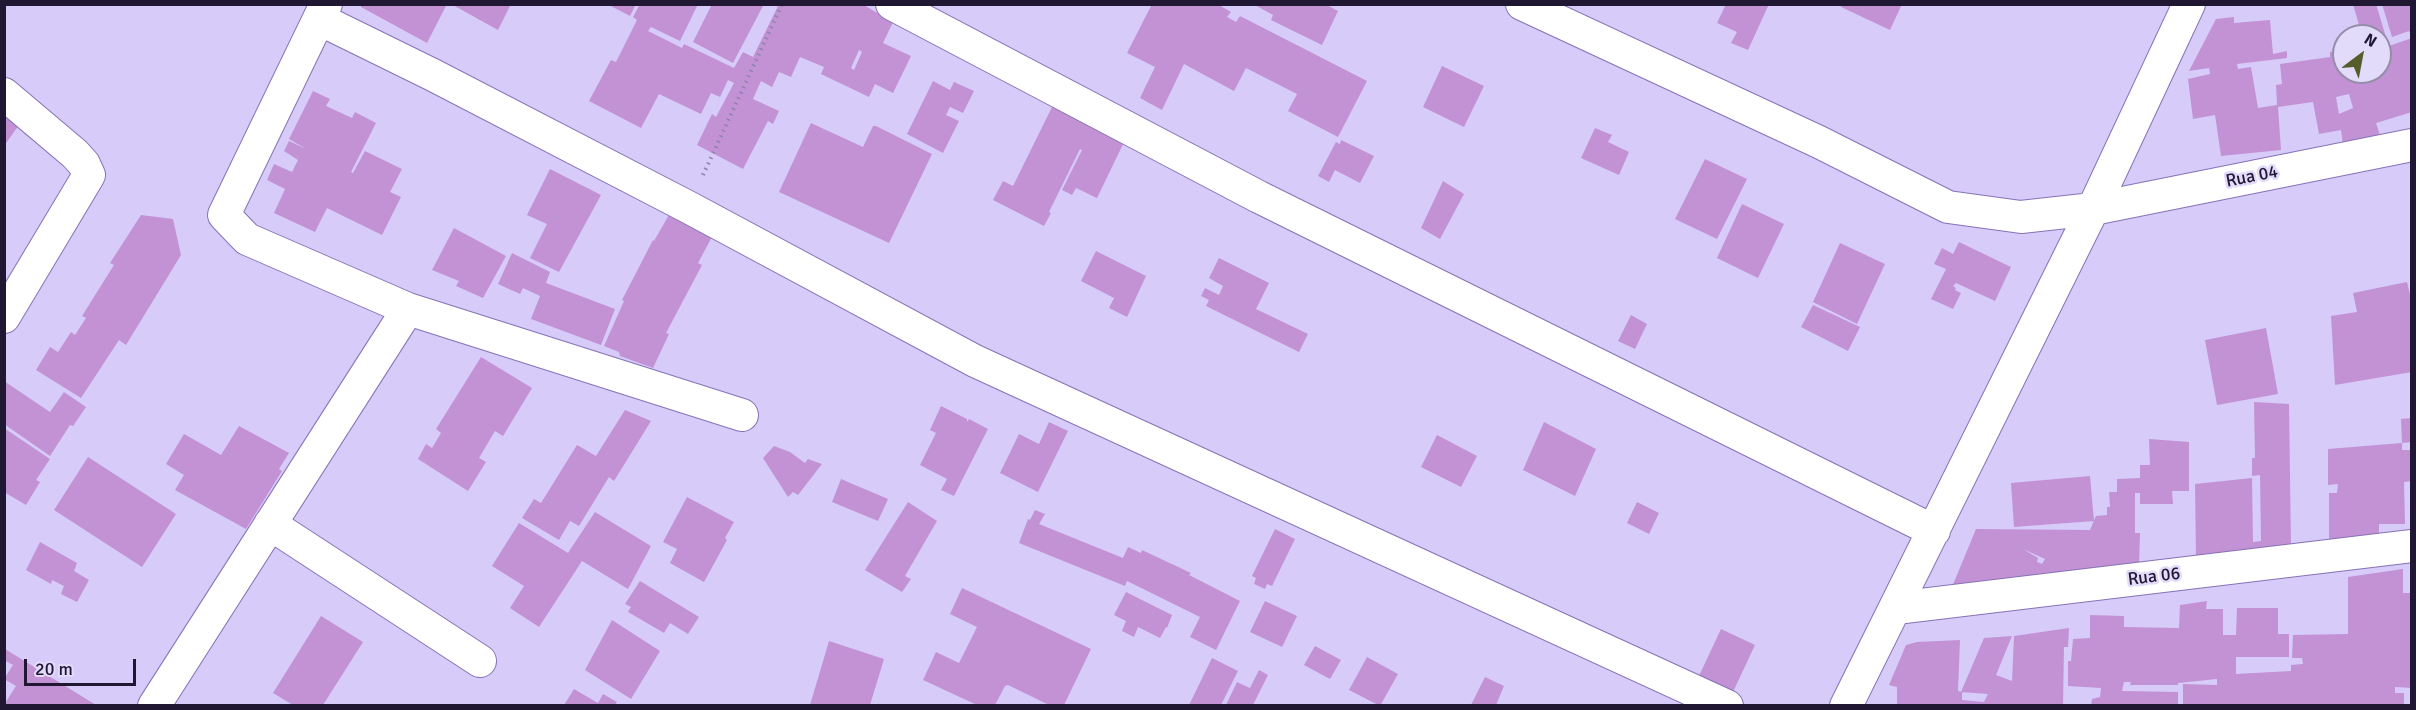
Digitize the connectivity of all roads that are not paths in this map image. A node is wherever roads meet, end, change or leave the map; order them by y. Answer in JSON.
{"nodes":[{"id":1,"x":892,"y":4,"type":"edge"},
{"id":2,"x":1522,"y":4,"type":"edge"},
{"id":3,"x":2181,"y":7,"type":"edge"},
{"id":4,"x":322,"y":12,"type":"edge"},
{"id":5,"x":4,"y":94,"type":"edge"},
{"id":6,"x":2412,"y":145,"type":"edge"},
{"id":7,"x":2093,"y":208,"type":"junction"},
{"id":8,"x":408,"y":309,"type":"junction"},
{"id":9,"x":4,"y":317,"type":"edge"},
{"id":10,"x":742,"y":415,"type":"dead end"},
{"id":11,"x":270,"y":524,"type":"junction"},
{"id":12,"x":1934,"y":531,"type":"junction"},
{"id":13,"x":2412,"y":546,"type":"edge"},
{"id":14,"x":1896,"y":608,"type":"junction"},
{"id":15,"x":480,"y":661,"type":"dead end"},
{"id":16,"x":154,"y":705,"type":"edge"},
{"id":17,"x":1727,"y":705,"type":"edge"},
{"id":18,"x":1846,"y":705,"type":"edge"}],
"edges":[{"from":1,"to":12,"type":"street"},
{"from":2,"to":7,"type":"street","name":"Rua 04"},
{"from":3,"to":7,"type":"street"},
{"from":4,"to":8,"type":"street"},
{"from":4,"to":17,"type":"street"},
{"from":5,"to":9,"type":"street"},
{"from":6,"to":7,"type":"street","name":"Rua 04"},
{"from":7,"to":12,"type":"street"},
{"from":8,"to":10,"type":"street"},
{"from":8,"to":11,"type":"street"},
{"from":11,"to":15,"type":"street"},
{"from":11,"to":16,"type":"street"},
{"from":12,"to":14,"type":"street"},
{"from":13,"to":14,"type":"street","name":"Rua 06"},
{"from":14,"to":18,"type":"street"}]}
